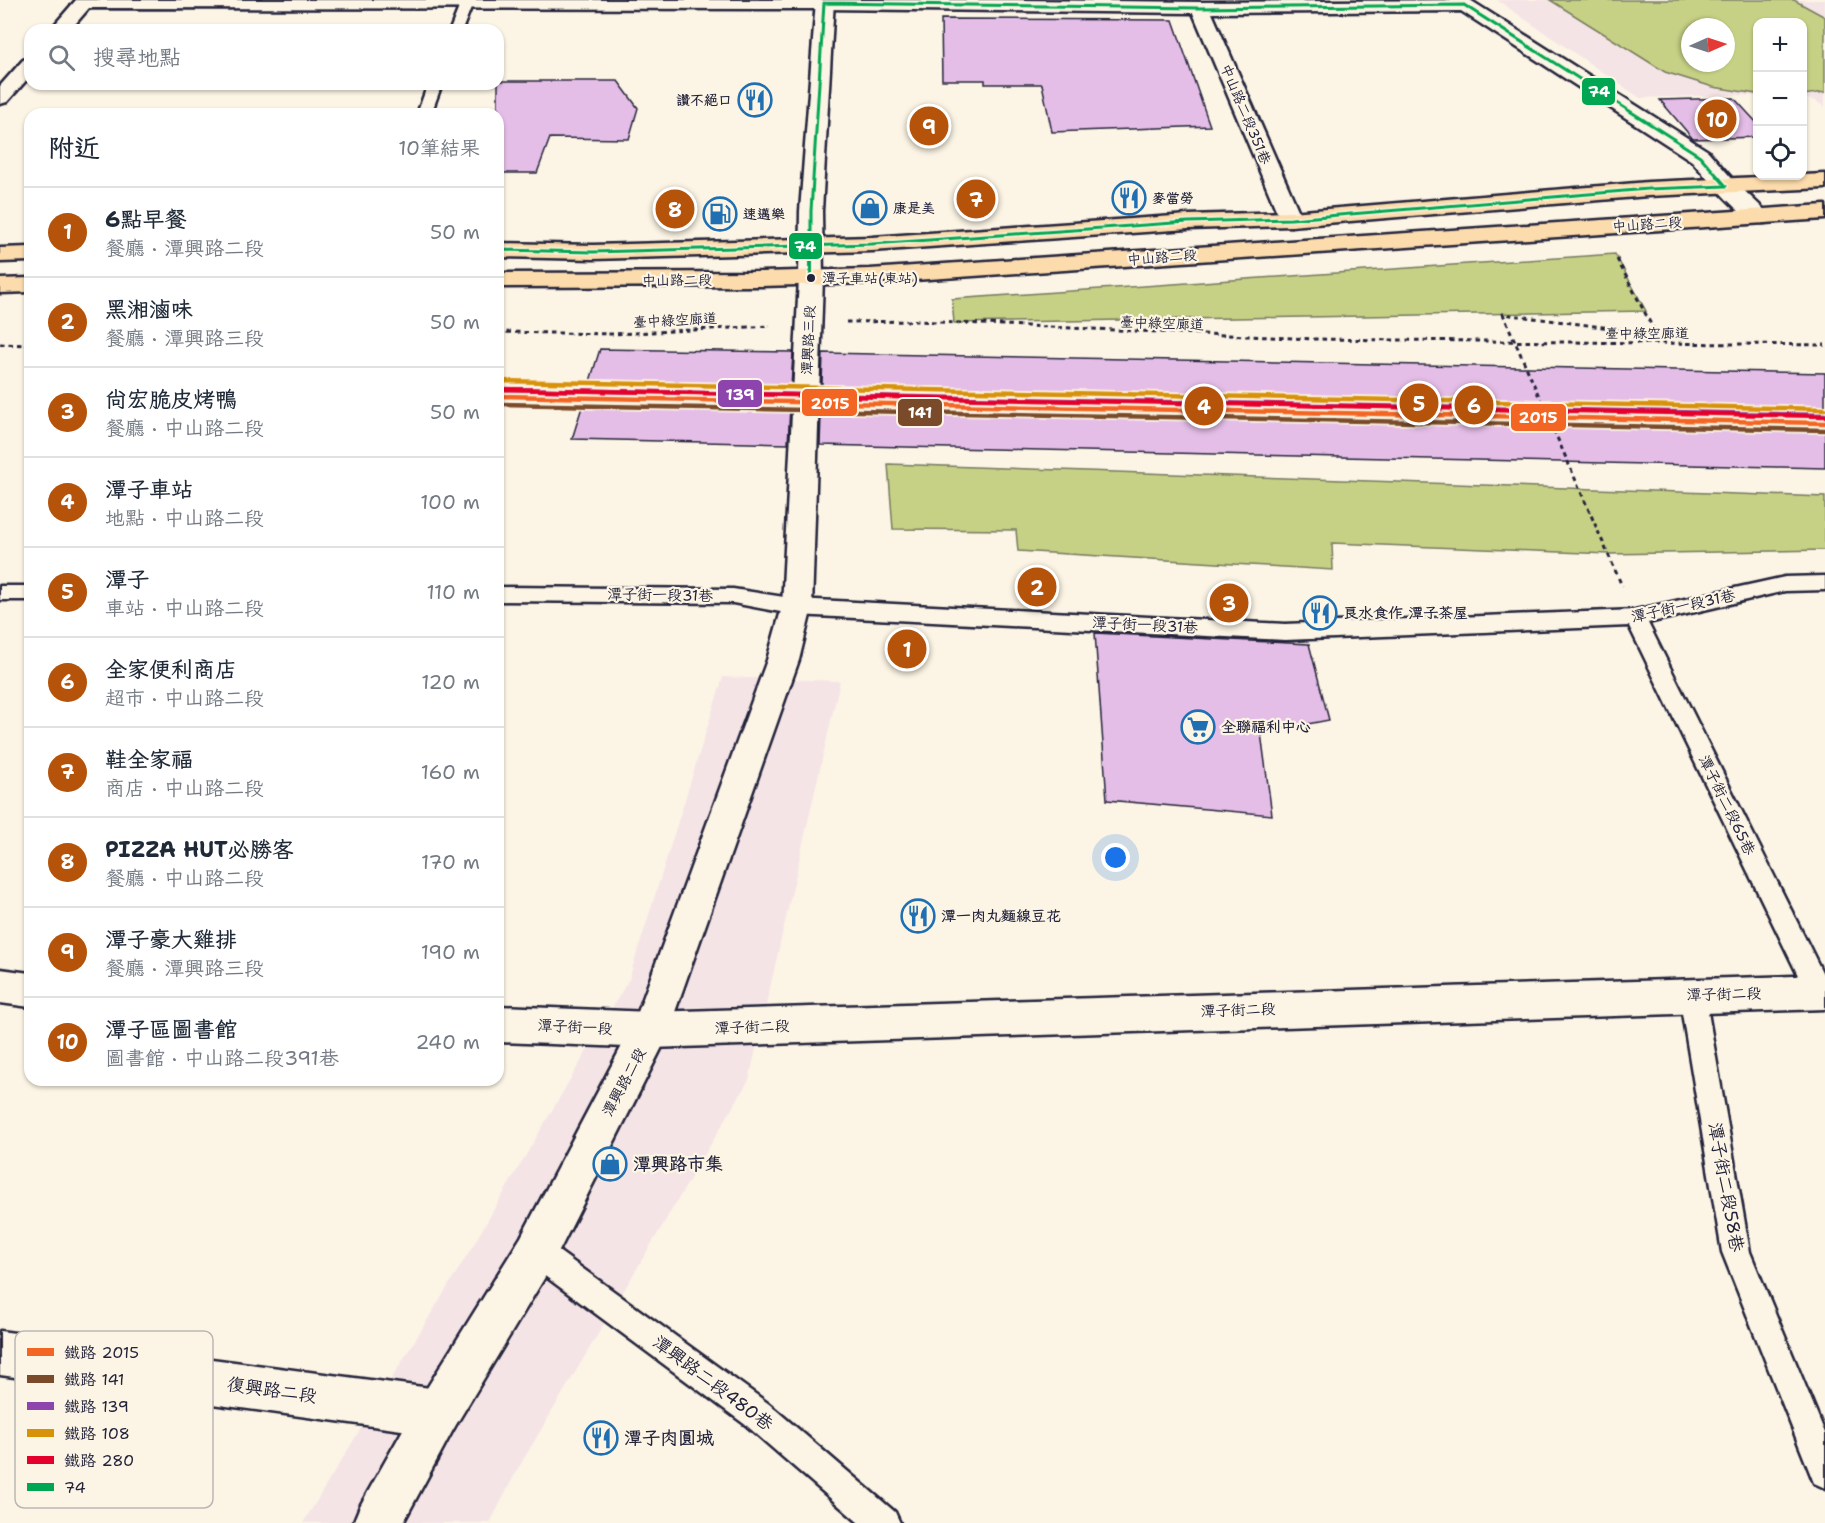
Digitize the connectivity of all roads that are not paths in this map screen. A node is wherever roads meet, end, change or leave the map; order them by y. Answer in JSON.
{"nodes":[{"id":1,"x":85,"y":1,"type":"edge"},
{"id":2,"x":824,"y":1,"type":"edge"},
{"id":3,"x":370,"y":2,"type":"edge"},
{"id":4,"x":467,"y":2,"type":"edge"},
{"id":5,"x":1461,"y":2,"type":"edge"},
{"id":6,"x":1200,"y":8,"type":"junction"},
{"id":7,"x":65,"y":24,"type":"edge"},
{"id":8,"x":458,"y":24,"type":"edge"},
{"id":9,"x":24,"y":71,"type":"edge"},
{"id":10,"x":433,"y":90,"type":"edge"},
{"id":11,"x":0,"y":98,"type":"edge"},
{"id":12,"x":426,"y":108,"type":"edge"},
{"id":13,"x":1825,"y":181,"type":"edge"},
{"id":14,"x":1726,"y":186,"type":"junction"},
{"id":15,"x":1825,"y":212,"type":"edge"},
{"id":16,"x":1761,"y":217,"type":"junction"},
{"id":17,"x":1291,"y":219,"type":"junction"},
{"id":18,"x":811,"y":245,"type":"junction"},
{"id":19,"x":504,"y":250,"type":"edge"},
{"id":20,"x":24,"y":254,"type":"edge"},
{"id":21,"x":0,"y":255,"type":"edge"},
{"id":22,"x":811,"y":278,"type":"junction"},
{"id":23,"x":504,"y":280,"type":"edge"},
{"id":24,"x":24,"y":285,"type":"edge"},
{"id":25,"x":0,"y":286,"type":"edge"},
{"id":26,"x":1825,"y":583,"type":"edge"},
{"id":27,"x":0,"y":593,"type":"edge"},
{"id":28,"x":24,"y":593,"type":"edge"},
{"id":29,"x":504,"y":594,"type":"edge"},
{"id":30,"x":797,"y":607,"type":"junction"},
{"id":31,"x":1635,"y":618,"type":"junction"},
{"id":32,"x":0,"y":986,"type":"edge"},
{"id":33,"x":24,"y":989,"type":"edge"},
{"id":34,"x":1822,"y":992,"type":"edge"},
{"id":35,"x":1692,"y":995,"type":"junction"},
{"id":36,"x":504,"y":1023,"type":"edge"},
{"id":37,"x":651,"y":1030,"type":"junction"},
{"id":38,"x":536,"y":1252,"type":"junction"},
{"id":39,"x":0,"y":1353,"type":"edge"},
{"id":40,"x":15,"y":1355,"type":"edge"},
{"id":41,"x":213,"y":1382,"type":"edge"},
{"id":42,"x":438,"y":1412,"type":"junction"},
{"id":43,"x":1825,"y":1472,"type":"edge"},
{"id":44,"x":377,"y":1523,"type":"edge"},
{"id":45,"x":884,"y":1523,"type":"edge"}],
"edges":[{"from":1,"to":3,"type":"street"},
{"from":1,"to":7,"type":"street"},
{"from":2,"to":4,"type":"street"},
{"from":2,"to":6,"type":"street"},
{"from":2,"to":18,"type":"street","name":"潭興路三段"},
{"from":3,"to":4,"type":"street"},
{"from":4,"to":8,"type":"lane"},
{"from":5,"to":6,"type":"street"},
{"from":5,"to":14,"type":"street"},
{"from":6,"to":17,"type":"street","name":"中山路二段351巷"},
{"from":9,"to":11,"type":"street"},
{"from":10,"to":12,"type":"lane"},
{"from":13,"to":14,"type":"main road","name":"中山路二段"},
{"from":14,"to":16,"type":"street"},
{"from":14,"to":17,"type":"main road","name":"中山路二段"},
{"from":15,"to":16,"type":"main road","name":"中山路二段"},
{"from":16,"to":22,"type":"main road","name":"中山路二段"},
{"from":17,"to":18,"type":"main road","name":"中山路二段"},
{"from":18,"to":19,"type":"main road","name":"中山路二段"},
{"from":18,"to":22,"type":"street","name":"潭興路三段"},
{"from":20,"to":21,"type":"main road"},
{"from":22,"to":23,"type":"main road","name":"中山路二段"},
{"from":22,"to":30,"type":"street","name":"潭興路三段"},
{"from":24,"to":25,"type":"main road"},
{"from":26,"to":31,"type":"lane","name":"潭子街一段31巷"},
{"from":27,"to":28,"type":"lane"},
{"from":29,"to":30,"type":"lane","name":"潭子街一段31巷"},
{"from":30,"to":31,"type":"lane","name":"潭子街一段31巷"},
{"from":30,"to":37,"type":"street","name":"潭興路二段"},
{"from":31,"to":34,"type":"lane","name":"潭子街二段65巷"},
{"from":32,"to":33,"type":"street"},
{"from":34,"to":35,"type":"street","name":"潭子街二段"},
{"from":35,"to":37,"type":"street","name":"潭子街二段"},
{"from":35,"to":43,"type":"lane","name":"潭子街二段58巷"},
{"from":36,"to":37,"type":"street","name":"潭子街一段"},
{"from":37,"to":38,"type":"street","name":"潭興路二段"},
{"from":38,"to":42,"type":"street","name":"潭興路二段"},
{"from":38,"to":45,"type":"lane","name":"潭興路二段480巷"},
{"from":39,"to":40,"type":"street","name":"復興路二段"},
{"from":41,"to":42,"type":"street","name":"復興路二段"},
{"from":42,"to":44,"type":"street","name":"潭興路二段"}]}
